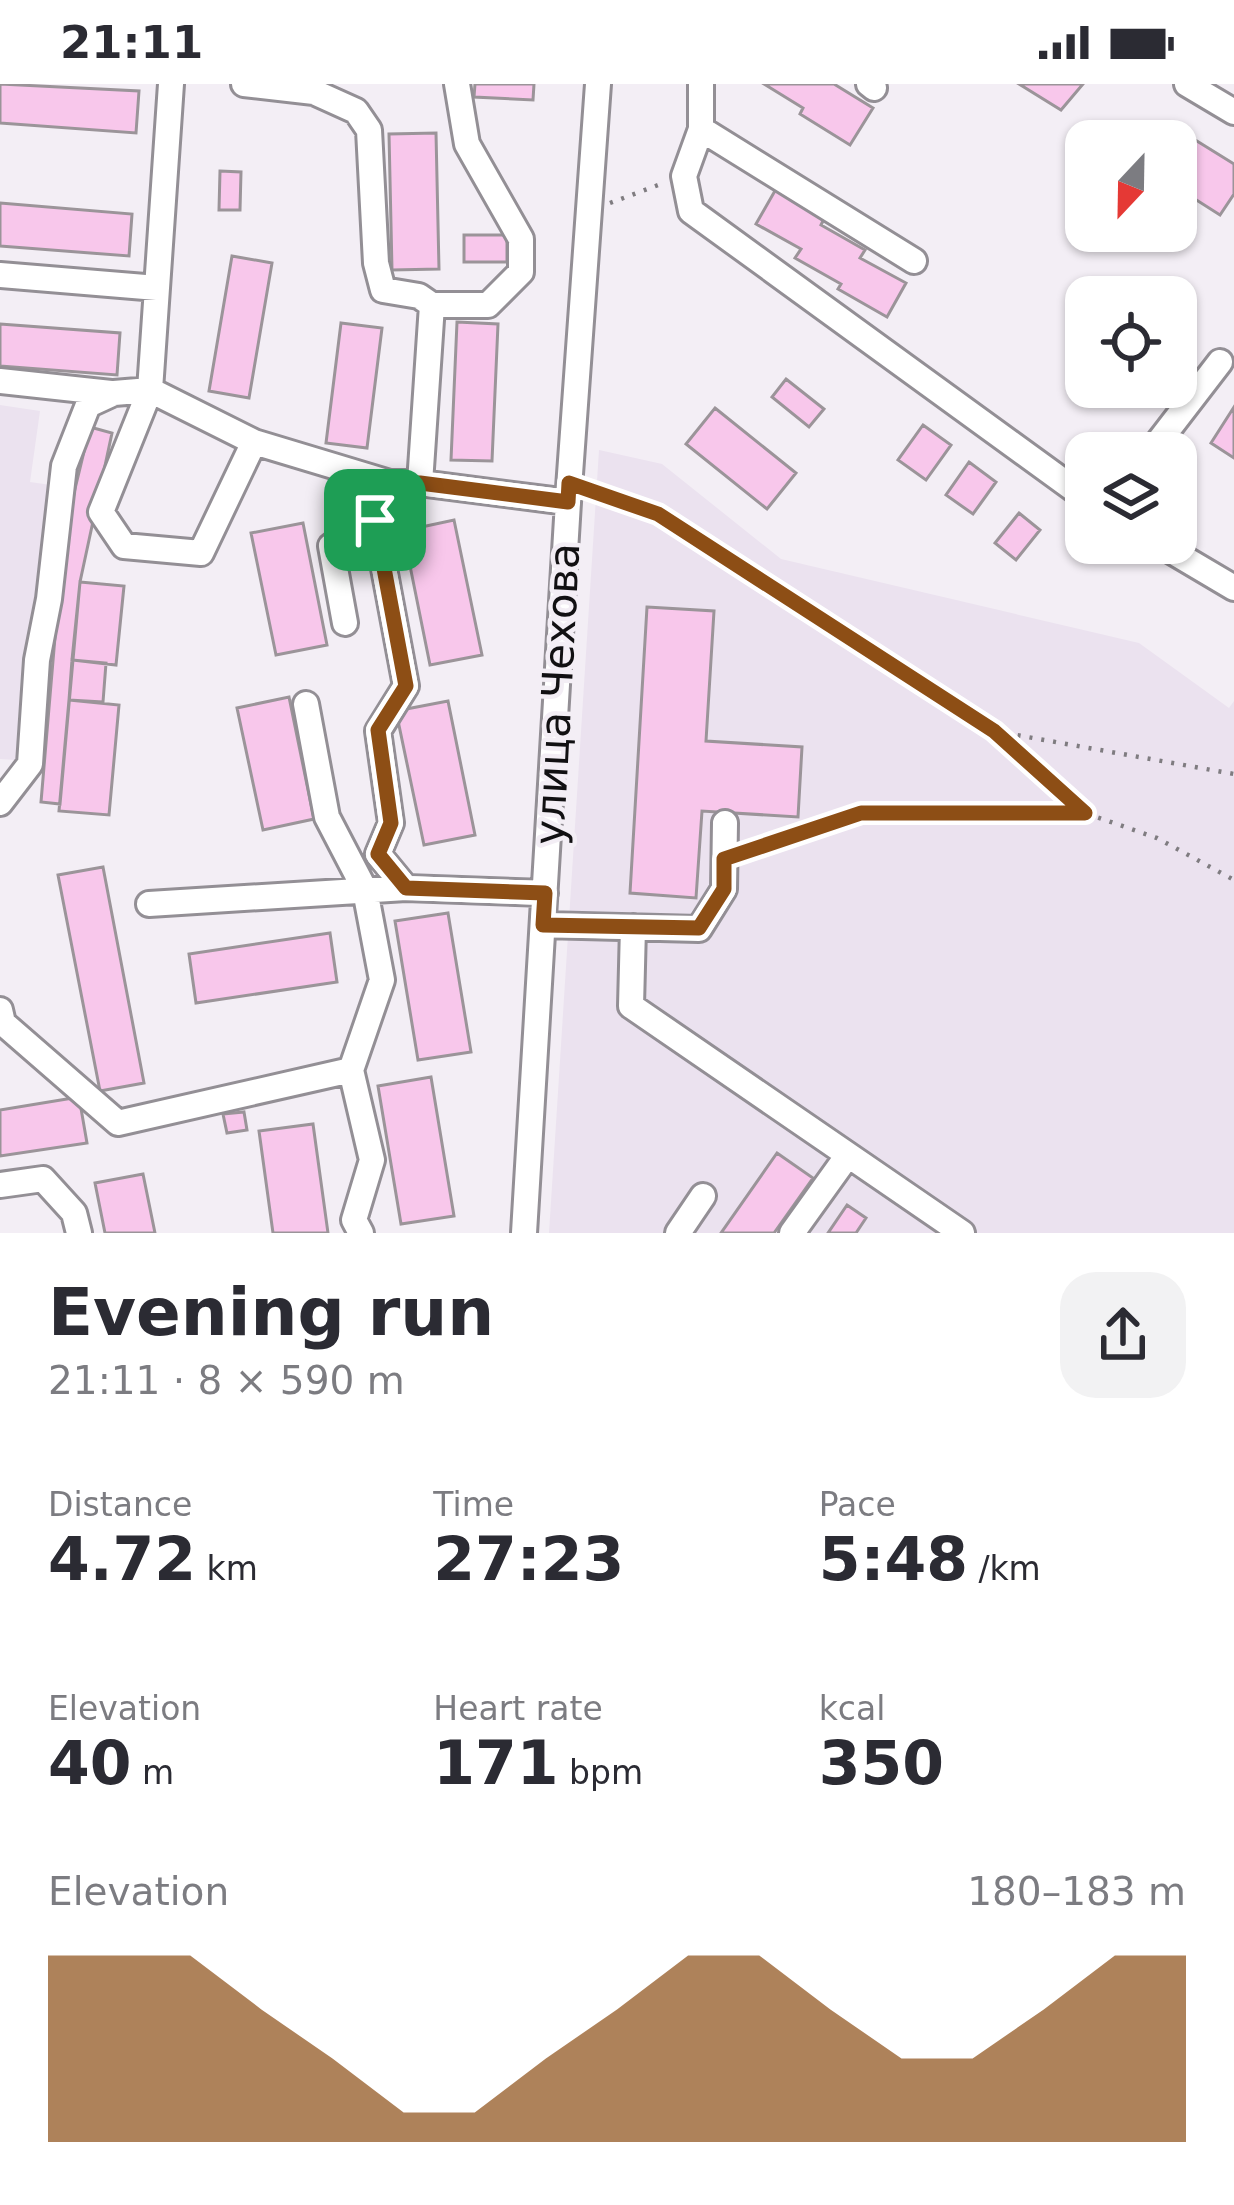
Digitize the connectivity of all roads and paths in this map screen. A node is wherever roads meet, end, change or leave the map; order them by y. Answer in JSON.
{"nodes":[{"id":1,"x":171,"y":84,"type":"edge"},
{"id":2,"x":244,"y":84,"type":"edge"},
{"id":3,"x":458,"y":84,"type":"edge"},
{"id":4,"x":598,"y":84,"type":"edge"},
{"id":5,"x":701,"y":84,"type":"edge"},
{"id":6,"x":1187,"y":84,"type":"edge"},
{"id":7,"x":1234,"y":112,"type":"edge"},
{"id":8,"x":700,"y":129,"type":"junction"},
{"id":9,"x":684,"y":176,"type":"junction"},
{"id":10,"x":589,"y":211,"type":"junction"},
{"id":11,"x":914,"y":261,"type":"dead end"},
{"id":12,"x":0,"y":275,"type":"edge"},
{"id":13,"x":157,"y":288,"type":"junction"},
{"id":14,"x":432,"y":305,"type":"junction"},
{"id":15,"x":1220,"y":362,"type":"dead end"},
{"id":16,"x":0,"y":381,"type":"edge"},
{"id":17,"x":150,"y":390,"type":"junction"},
{"id":18,"x":115,"y":394,"type":"junction"},
{"id":19,"x":1166,"y":432,"type":"edge"},
{"id":20,"x":254,"y":442,"type":"junction"},
{"id":21,"x":390,"y":483,"type":"junction"},
{"id":22,"x":420,"y":483,"type":"junction"},
{"id":23,"x":1065,"y":483,"type":"edge"},
{"id":24,"x":569,"y":493,"type":"junction"},
{"id":25,"x":375,"y":520,"type":"junction"},
{"id":26,"x":1193,"y":564,"type":"edge"},
{"id":27,"x":1234,"y":588,"type":"edge"},
{"id":28,"x":345,"y":622,"type":"dead end"},
{"id":29,"x":306,"y":704,"type":"dead end"},
{"id":30,"x":994,"y":731,"type":"junction"},
{"id":31,"x":1234,"y":774,"type":"edge"},
{"id":32,"x":0,"y":803,"type":"edge"},
{"id":33,"x":1085,"y":813,"type":"junction"},
{"id":34,"x":725,"y":823,"type":"dead end"},
{"id":35,"x":724,"y":859,"type":"junction"},
{"id":36,"x":1234,"y":880,"type":"edge"},
{"id":37,"x":406,"y":888,"type":"junction"},
{"id":38,"x":365,"y":890,"type":"junction"},
{"id":39,"x":545,"y":893,"type":"junction"},
{"id":40,"x":149,"y":904,"type":"dead end"},
{"id":41,"x":543,"y":925,"type":"junction"},
{"id":42,"x":633,"y":927,"type":"junction"},
{"id":43,"x":0,"y":1010,"type":"edge"},
{"id":44,"x":351,"y":1070,"type":"junction"},
{"id":45,"x":848,"y":1155,"type":"junction"},
{"id":46,"x":0,"y":1184,"type":"edge"},
{"id":47,"x":703,"y":1196,"type":"dead end"},
{"id":48,"x":79,"y":1233,"type":"edge"},
{"id":49,"x":361,"y":1233,"type":"edge"},
{"id":50,"x":524,"y":1233,"type":"edge"},
{"id":51,"x":677,"y":1233,"type":"edge"},
{"id":52,"x":793,"y":1233,"type":"edge"},
{"id":53,"x":962,"y":1233,"type":"edge"}],
"edges":[{"from":1,"to":13,"type":"street"},
{"from":2,"to":14,"type":"street"},
{"from":3,"to":14,"type":"street"},
{"from":4,"to":10,"type":"street","name":"улица Чехова"},
{"from":5,"to":8,"type":"street"},
{"from":6,"to":7,"type":"street"},
{"from":8,"to":9,"type":"street"},
{"from":8,"to":11,"type":"street"},
{"from":9,"to":10,"type":"path"},
{"from":9,"to":23,"type":"street"},
{"from":10,"to":24,"type":"street","name":"улица Чехова"},
{"from":12,"to":13,"type":"street"},
{"from":13,"to":17,"type":"street"},
{"from":14,"to":22,"type":"street"},
{"from":15,"to":19,"type":"street"},
{"from":16,"to":18,"type":"street"},
{"from":17,"to":18,"type":"street"},
{"from":17,"to":20,"type":"street"},
{"from":17,"to":20,"type":"street"},
{"from":18,"to":32,"type":"street"},
{"from":20,"to":21,"type":"street"},
{"from":21,"to":22,"type":"street"},
{"from":21,"to":25,"type":"street"},
{"from":22,"to":24,"type":"street"},
{"from":24,"to":30,"type":"path"},
{"from":24,"to":39,"type":"street","name":"улица Чехова"},
{"from":25,"to":28,"type":"street"},
{"from":25,"to":37,"type":"street"},
{"from":26,"to":27,"type":"street"},
{"from":29,"to":38,"type":"street"},
{"from":30,"to":31,"type":"path"},
{"from":30,"to":33,"type":"path"},
{"from":33,"to":35,"type":"path"},
{"from":33,"to":36,"type":"path"},
{"from":34,"to":35,"type":"street"},
{"from":35,"to":42,"type":"street"},
{"from":37,"to":38,"type":"street"},
{"from":37,"to":39,"type":"street"},
{"from":38,"to":40,"type":"street"},
{"from":38,"to":44,"type":"street"},
{"from":39,"to":41,"type":"street","name":"улица Чехова"},
{"from":41,"to":42,"type":"street"},
{"from":41,"to":50,"type":"street","name":"улица Чехова"},
{"from":42,"to":45,"type":"street"},
{"from":43,"to":44,"type":"street"},
{"from":44,"to":49,"type":"street"},
{"from":45,"to":52,"type":"street"},
{"from":45,"to":53,"type":"street"},
{"from":46,"to":48,"type":"street"},
{"from":47,"to":51,"type":"street"}]}
